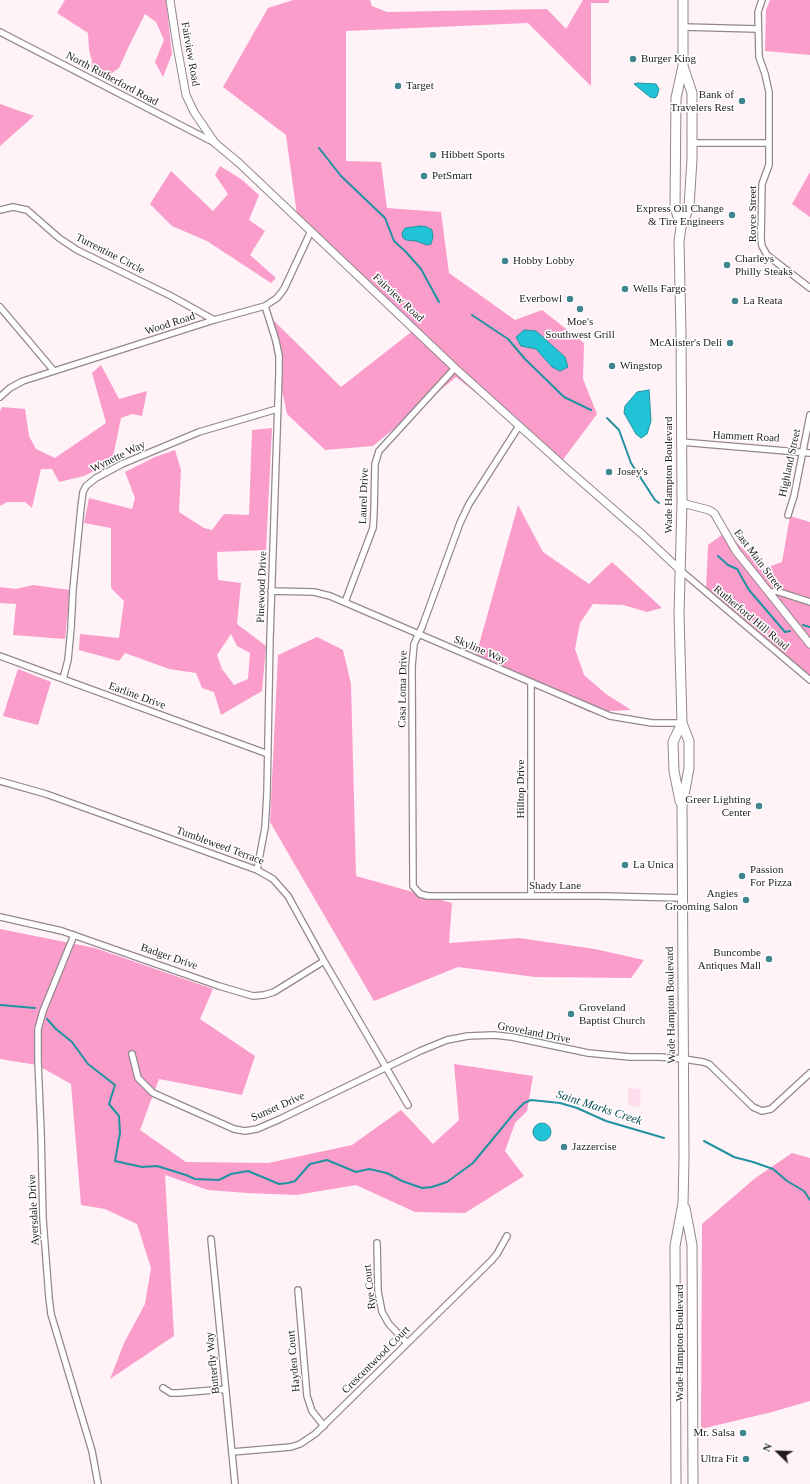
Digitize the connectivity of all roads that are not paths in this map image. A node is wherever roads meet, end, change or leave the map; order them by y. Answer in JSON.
{"nodes":[{"id":1,"x":170,"y":0,"type":"edge"},
{"id":2,"x":683,"y":0,"type":"edge"},
{"id":3,"x":762,"y":0,"type":"edge"},
{"id":4,"x":683,"y":27,"type":"junction"},
{"id":5,"x":758,"y":29,"type":"junction"},
{"id":6,"x":0,"y":32,"type":"edge"},
{"id":7,"x":683,"y":66,"type":"junction"},
{"id":8,"x":215,"y":143,"type":"junction"},
{"id":9,"x":691,"y":143,"type":"junction"},
{"id":10,"x":769,"y":143,"type":"junction"},
{"id":11,"x":0,"y":210,"type":"edge"},
{"id":12,"x":681,"y":227,"type":"junction"},
{"id":13,"x":312,"y":231,"type":"junction"},
{"id":14,"x":810,"y":288,"type":"edge"},
{"id":15,"x":265,"y":306,"type":"junction"},
{"id":16,"x":0,"y":307,"type":"edge"},
{"id":17,"x":214,"y":320,"type":"junction"},
{"id":18,"x":455,"y":368,"type":"junction"},
{"id":19,"x":54,"y":371,"type":"junction"},
{"id":20,"x":0,"y":397,"type":"edge"},
{"id":21,"x":277,"y":409,"type":"junction"},
{"id":22,"x":810,"y":415,"type":"edge"},
{"id":23,"x":519,"y":426,"type":"junction"},
{"id":24,"x":681,"y":442,"type":"junction"},
{"id":25,"x":803,"y":452,"type":"junction"},
{"id":26,"x":810,"y":452,"type":"edge"},
{"id":27,"x":682,"y":503,"type":"junction"},
{"id":28,"x":788,"y":515,"type":"dead end"},
{"id":29,"x":680,"y":570,"type":"junction"},
{"id":30,"x":272,"y":591,"type":"junction"},
{"id":31,"x":769,"y":593,"type":"junction"},
{"id":32,"x":345,"y":602,"type":"junction"},
{"id":33,"x":810,"y":602,"type":"edge"},
{"id":34,"x":418,"y":634,"type":"junction"},
{"id":35,"x":810,"y":644,"type":"edge"},
{"id":36,"x":0,"y":656,"type":"edge"},
{"id":37,"x":63,"y":679,"type":"junction"},
{"id":38,"x":810,"y":680,"type":"edge"},
{"id":39,"x":531,"y":683,"type":"junction"},
{"id":40,"x":682,"y":723,"type":"junction"},
{"id":41,"x":268,"y":754,"type":"junction"},
{"id":42,"x":0,"y":781,"type":"edge"},
{"id":43,"x":682,"y":806,"type":"junction"},
{"id":44,"x":257,"y":870,"type":"junction"},
{"id":45,"x":531,"y":895,"type":"junction"},
{"id":46,"x":428,"y":896,"type":"joint"},
{"id":47,"x":682,"y":898,"type":"junction"},
{"id":48,"x":0,"y":917,"type":"edge"},
{"id":49,"x":74,"y":935,"type":"junction"},
{"id":50,"x":324,"y":961,"type":"junction"},
{"id":51,"x":132,"y":1054,"type":"dead end"},
{"id":52,"x":684,"y":1059,"type":"junction"},
{"id":53,"x":386,"y":1068,"type":"junction"},
{"id":54,"x":810,"y":1073,"type":"edge"},
{"id":55,"x":408,"y":1105,"type":"dead end"},
{"id":56,"x":684,"y":1202,"type":"junction"},
{"id":57,"x":507,"y":1236,"type":"dead end"},
{"id":58,"x":211,"y":1239,"type":"dead end"},
{"id":59,"x":377,"y":1243,"type":"dead end"},
{"id":60,"x":298,"y":1290,"type":"dead end"},
{"id":61,"x":692,"y":1340,"type":"junction"},
{"id":62,"x":675,"y":1341,"type":"junction"},
{"id":63,"x":407,"y":1343,"type":"junction"},
{"id":64,"x":163,"y":1388,"type":"dead end"},
{"id":65,"x":226,"y":1389,"type":"junction"},
{"id":66,"x":324,"y":1426,"type":"junction"},
{"id":67,"x":232,"y":1452,"type":"junction"},
{"id":68,"x":98,"y":1484,"type":"edge"},
{"id":69,"x":235,"y":1484,"type":"edge"},
{"id":70,"x":676,"y":1484,"type":"edge"},
{"id":71,"x":693,"y":1484,"type":"edge"}],
"edges":[{"from":1,"to":8,"type":"street","name":"Fairview Road"},
{"from":2,"to":4,"type":"main road","name":"Wade Hampton Boulevard"},
{"from":3,"to":5,"type":"street","name":"Royce Street"},
{"from":4,"to":5,"type":"street"},
{"from":4,"to":7,"type":"main road","name":"Wade Hampton Boulevard"},
{"from":5,"to":10,"type":"street","name":"Royce Street"},
{"from":6,"to":8,"type":"street","name":"North Rutherford Road"},
{"from":7,"to":9,"type":"main road","name":"Wade Hampton Boulevard"},
{"from":7,"to":12,"type":"main road","name":"Wade Hampton Boulevard"},
{"from":8,"to":13,"type":"street","name":"Fairview Road"},
{"from":9,"to":10,"type":"street"},
{"from":9,"to":12,"type":"main road","name":"Wade Hampton Boulevard"},
{"from":10,"to":14,"type":"street","name":"Royce Street"},
{"from":11,"to":17,"type":"street","name":"Turrentine Circle"},
{"from":12,"to":24,"type":"main road","name":"Wade Hampton Boulevard"},
{"from":13,"to":15,"type":"street","name":"Wood Road"},
{"from":13,"to":18,"type":"street","name":"Fairview Road"},
{"from":15,"to":17,"type":"street","name":"Wood Road"},
{"from":15,"to":21,"type":"street","name":"Pinewood Drive"},
{"from":16,"to":19,"type":"street"},
{"from":17,"to":19,"type":"street","name":"Wood Road"},
{"from":18,"to":23,"type":"street","name":"Fairview Road"},
{"from":18,"to":32,"type":"street","name":"Laurel Drive"},
{"from":19,"to":20,"type":"street","name":"Wood Road"},
{"from":21,"to":30,"type":"street","name":"Pinewood Drive"},
{"from":21,"to":37,"type":"street","name":"Wynette Way"},
{"from":22,"to":25,"type":"street","name":"Highland Street"},
{"from":23,"to":29,"type":"street","name":"Fairview Road"},
{"from":23,"to":34,"type":"street","name":"Casa Loma Drive"},
{"from":24,"to":25,"type":"street","name":"Hammett Road"},
{"from":24,"to":27,"type":"main road","name":"Wade Hampton Boulevard"},
{"from":25,"to":26,"type":"street","name":"Hammett Road"},
{"from":25,"to":28,"type":"street","name":"Highland Street"},
{"from":27,"to":29,"type":"main road","name":"Wade Hampton Boulevard"},
{"from":27,"to":31,"type":"street","name":"East Main Street"},
{"from":29,"to":38,"type":"street","name":"Rutherford Hill Road"},
{"from":29,"to":40,"type":"main road","name":"Wade Hampton Boulevard"},
{"from":30,"to":32,"type":"street","name":"Skyline Way"},
{"from":30,"to":41,"type":"street","name":"Pinewood Drive"},
{"from":31,"to":33,"type":"street"},
{"from":31,"to":35,"type":"street","name":"East Main Street"},
{"from":32,"to":34,"type":"street","name":"Skyline Way"},
{"from":34,"to":39,"type":"street","name":"Skyline Way"},
{"from":34,"to":46,"type":"street","name":"Casa Loma Drive"},
{"from":36,"to":37,"type":"street","name":"Earline Drive"},
{"from":37,"to":41,"type":"street","name":"Earline Drive"},
{"from":39,"to":40,"type":"street","name":"Skyline Way"},
{"from":39,"to":45,"type":"street","name":"Hilltop Drive"},
{"from":40,"to":43,"type":"main road","name":"Wade Hampton Boulevard"},
{"from":40,"to":43,"type":"main road","name":"Wade Hampton Boulevard"},
{"from":41,"to":44,"type":"street","name":"Pinewood Drive"},
{"from":42,"to":44,"type":"street","name":"Tumbleweed Terrace"},
{"from":43,"to":47,"type":"main road","name":"Wade Hampton Boulevard"},
{"from":44,"to":50,"type":"street","name":"Tumbleweed Terrace"},
{"from":45,"to":46,"type":"street","name":"Shady Lane"},
{"from":45,"to":47,"type":"street","name":"Shady Lane"},
{"from":47,"to":52,"type":"main road","name":"Wade Hampton Boulevard"},
{"from":48,"to":49,"type":"street","name":"Badger Drive"},
{"from":49,"to":50,"type":"street","name":"Badger Drive"},
{"from":49,"to":68,"type":"street","name":"Ayersdale Drive"},
{"from":50,"to":53,"type":"street","name":"Tumbleweed Terrace"},
{"from":51,"to":53,"type":"street","name":"Sunset Drive"},
{"from":52,"to":53,"type":"street","name":"Groveland Drive"},
{"from":52,"to":54,"type":"street","name":"Groveland Drive"},
{"from":52,"to":56,"type":"main road","name":"Wade Hampton Boulevard"},
{"from":53,"to":55,"type":"street","name":"Tumbleweed Terrace"},
{"from":56,"to":61,"type":"main road","name":"Wade Hampton Boulevard"},
{"from":56,"to":62,"type":"main road","name":"Wade Hampton Boulevard"},
{"from":57,"to":63,"type":"street","name":"Crescentwood Court"},
{"from":58,"to":65,"type":"street","name":"Butterfly Way"},
{"from":59,"to":63,"type":"street","name":"Rye Court"},
{"from":60,"to":66,"type":"street","name":"Hayden Court"},
{"from":61,"to":62,"type":"main road"},
{"from":61,"to":71,"type":"main road","name":"Wade Hampton Boulevard"},
{"from":62,"to":70,"type":"main road","name":"Wade Hampton Boulevard"},
{"from":63,"to":66,"type":"street","name":"Crescentwood Court"},
{"from":64,"to":65,"type":"street"},
{"from":65,"to":67,"type":"street","name":"Butterfly Way"},
{"from":66,"to":67,"type":"street","name":"Crescentwood Court"},
{"from":67,"to":69,"type":"street","name":"Butterfly Way"}]}
